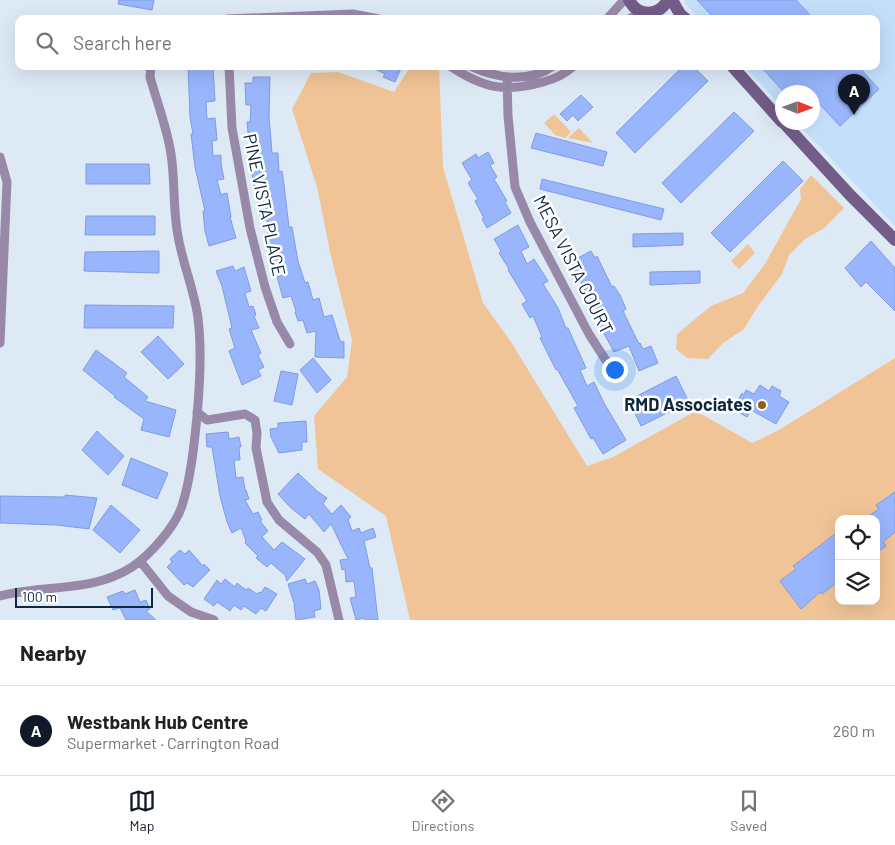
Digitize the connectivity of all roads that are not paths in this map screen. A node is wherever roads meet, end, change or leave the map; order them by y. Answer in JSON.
{"nodes":[{"id":1,"x":624,"y":0,"type":"edge"},
{"id":2,"x":629,"y":0,"type":"edge"},
{"id":3,"x":668,"y":0,"type":"edge"},
{"id":4,"x":672,"y":0,"type":"edge"},
{"id":5,"x":647,"y":13,"type":"junction"},
{"id":6,"x":328,"y":15,"type":"edge"},
{"id":7,"x":358,"y":15,"type":"edge"},
{"id":8,"x":611,"y":15,"type":"edge"},
{"id":9,"x":641,"y":15,"type":"edge"},
{"id":10,"x":653,"y":15,"type":"edge"},
{"id":11,"x":681,"y":15,"type":"edge"},
{"id":12,"x":151,"y":70,"type":"edge"},
{"id":13,"x":229,"y":70,"type":"edge"},
{"id":14,"x":457,"y":70,"type":"edge"},
{"id":15,"x":481,"y":70,"type":"edge"},
{"id":16,"x":546,"y":70,"type":"edge"},
{"id":17,"x":568,"y":70,"type":"edge"},
{"id":18,"x":736,"y":70,"type":"edge"},
{"id":19,"x":508,"y":78,"type":"junction"},
{"id":20,"x":508,"y":89,"type":"junction"},
{"id":21,"x":775,"y":113,"type":"edge"},
{"id":22,"x":790,"y":130,"type":"edge"},
{"id":23,"x":0,"y":157,"type":"edge"},
{"id":24,"x":895,"y":240,"type":"edge"},
{"id":25,"x":0,"y":343,"type":"edge"},
{"id":26,"x":290,"y":344,"type":"dead end"},
{"id":27,"x":616,"y":372,"type":"dead end"},
{"id":28,"x":197,"y":412,"type":"junction"},
{"id":29,"x":140,"y":561,"type":"junction"},
{"id":30,"x":0,"y":596,"type":"edge"},
{"id":31,"x":214,"y":620,"type":"edge"},
{"id":32,"x":339,"y":620,"type":"edge"}],
"edges":[{"from":1,"to":8,"type":"street"},
{"from":2,"to":5,"type":"street"},
{"from":3,"to":5,"type":"street"},
{"from":4,"to":11,"type":"street"},
{"from":5,"to":9,"type":"street"},
{"from":5,"to":10,"type":"street"},
{"from":6,"to":7,"type":"street"},
{"from":12,"to":28,"type":"street"},
{"from":13,"to":26,"type":"street","name":"PINE VISTA PLACE"},
{"from":14,"to":20,"type":"street"},
{"from":15,"to":19,"type":"street"},
{"from":16,"to":19,"type":"street"},
{"from":17,"to":20,"type":"street"},
{"from":18,"to":21,"type":"street"},
{"from":19,"to":20,"type":"street","name":"MESA VISTA COURT"},
{"from":20,"to":27,"type":"street","name":"MESA VISTA COURT"},
{"from":22,"to":24,"type":"street"},
{"from":23,"to":25,"type":"street"},
{"from":28,"to":29,"type":"street"},
{"from":28,"to":32,"type":"street"},
{"from":29,"to":30,"type":"street"},
{"from":29,"to":31,"type":"street"}]}
